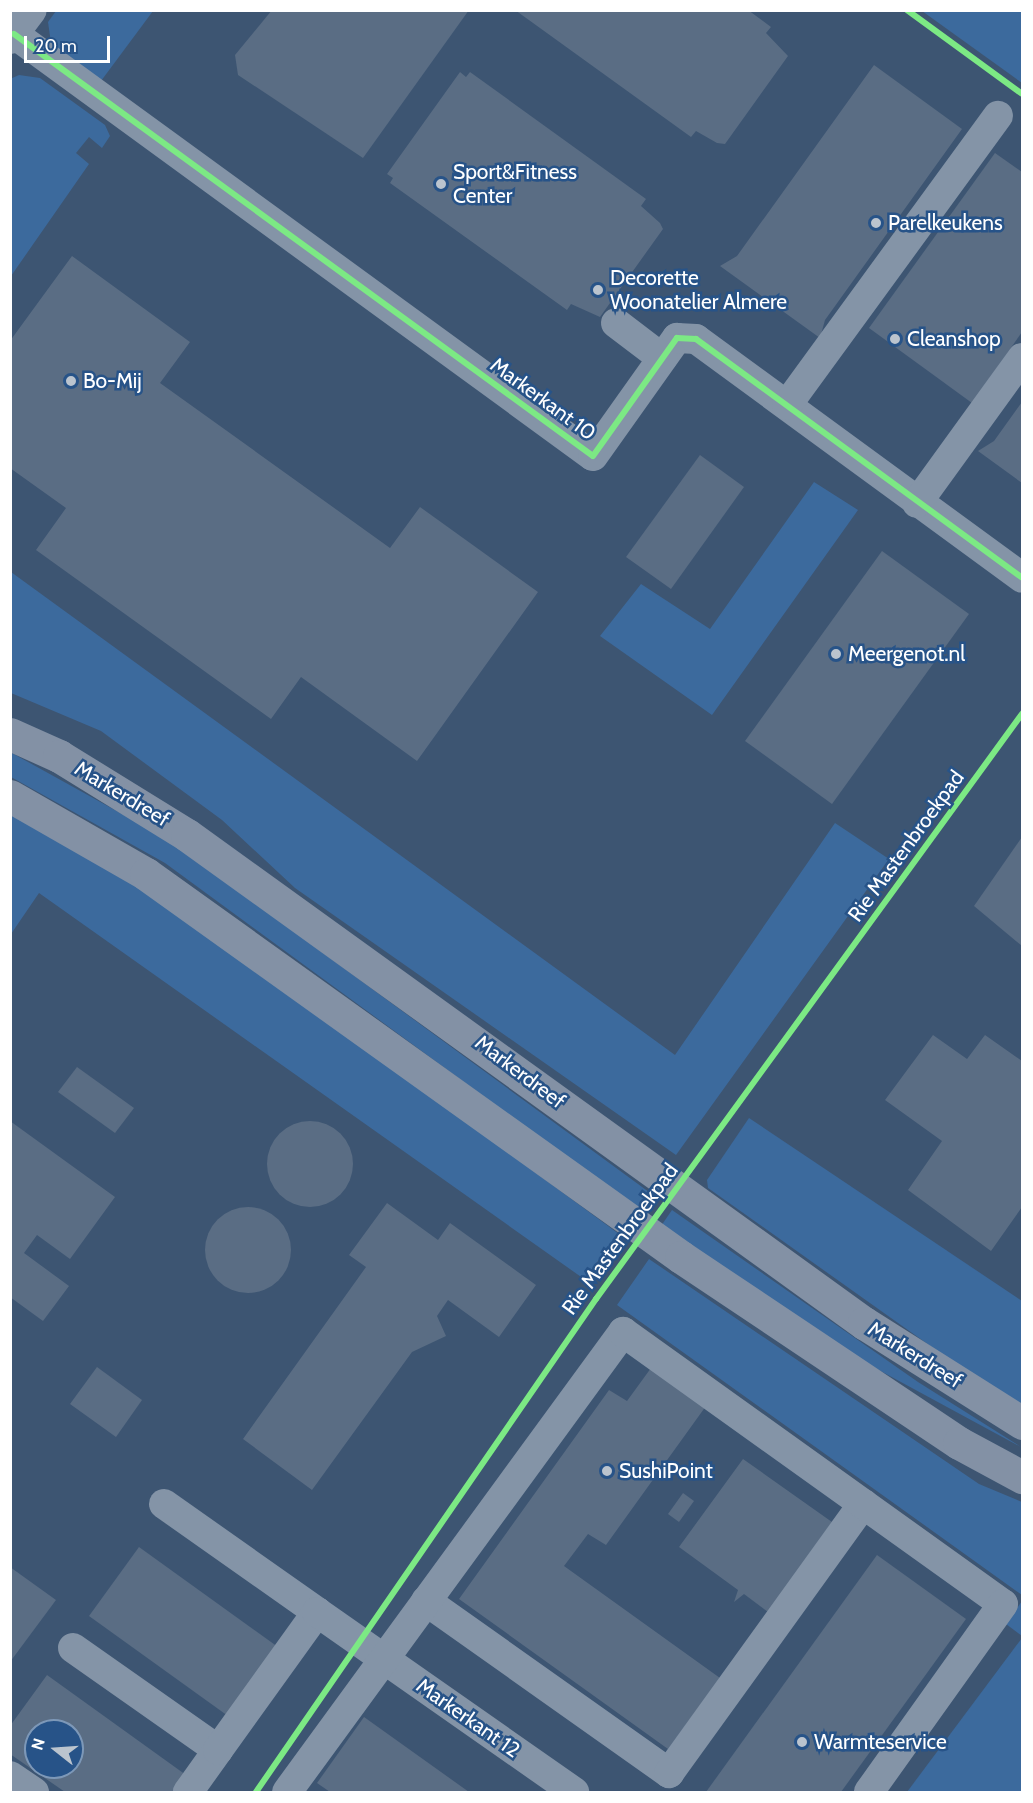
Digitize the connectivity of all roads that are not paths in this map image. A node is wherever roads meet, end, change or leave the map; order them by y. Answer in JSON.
{"nodes":[{"id":1,"x":32,"y":10,"type":"edge"},
{"id":2,"x":12,"y":37,"type":"edge"},
{"id":3,"x":998,"y":117,"type":"dead end"},
{"id":4,"x":616,"y":322,"type":"dead end"},
{"id":5,"x":662,"y":358,"type":"junction"},
{"id":6,"x":1023,"y":358,"type":"edge"},
{"id":7,"x":787,"y":405,"type":"junction"},
{"id":8,"x":917,"y":503,"type":"junction"},
{"id":9,"x":1023,"y":578,"type":"edge"},
{"id":10,"x":10,"y":734,"type":"edge"},
{"id":11,"x":10,"y":796,"type":"edge"},
{"id":12,"x":1023,"y":1423,"type":"edge"},
{"id":13,"x":1023,"y":1477,"type":"edge"},
{"id":14,"x":164,"y":1504,"type":"dead end"},
{"id":15,"x":863,"y":1504,"type":"junction"},
{"id":16,"x":426,"y":1601,"type":"junction"},
{"id":17,"x":316,"y":1612,"type":"junction"},
{"id":18,"x":73,"y":1648,"type":"dead end"},
{"id":19,"x":373,"y":1652,"type":"junction"},
{"id":20,"x":218,"y":1750,"type":"junction"},
{"id":21,"x":10,"y":1776,"type":"edge"},
{"id":22,"x":661,"y":1783,"type":"edge"},
{"id":23,"x":34,"y":1792,"type":"edge"},
{"id":24,"x":188,"y":1792,"type":"edge"},
{"id":25,"x":287,"y":1792,"type":"edge"},
{"id":26,"x":574,"y":1792,"type":"edge"},
{"id":27,"x":869,"y":1792,"type":"edge"}],
"edges":[{"from":1,"to":2,"type":"street"},
{"from":2,"to":5,"type":"street","name":"Markerkant 10"},
{"from":3,"to":7,"type":"street"},
{"from":4,"to":5,"type":"street"},
{"from":5,"to":7,"type":"street","name":"Markerkant 10"},
{"from":6,"to":8,"type":"street"},
{"from":7,"to":8,"type":"street","name":"Markerkant 10"},
{"from":8,"to":9,"type":"street","name":"Markerkant 10"},
{"from":10,"to":12,"type":"main road","name":"Markerdreef"},
{"from":11,"to":13,"type":"main road"},
{"from":14,"to":17,"type":"street","name":"Markerkant 12"},
{"from":15,"to":16,"type":"street"},
{"from":15,"to":22,"type":"street"},
{"from":15,"to":27,"type":"street"},
{"from":16,"to":19,"type":"street"},
{"from":16,"to":22,"type":"street"},
{"from":17,"to":19,"type":"street","name":"Markerkant 12"},
{"from":17,"to":20,"type":"street"},
{"from":18,"to":20,"type":"street"},
{"from":19,"to":25,"type":"street"},
{"from":19,"to":26,"type":"street","name":"Markerkant 12"},
{"from":20,"to":24,"type":"street"},
{"from":21,"to":23,"type":"street"}]}
